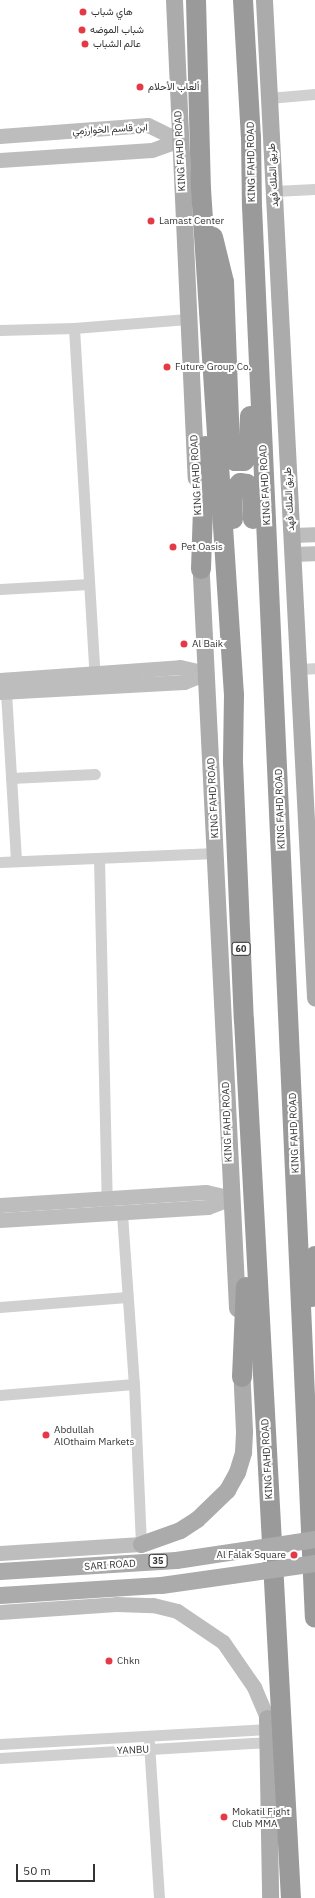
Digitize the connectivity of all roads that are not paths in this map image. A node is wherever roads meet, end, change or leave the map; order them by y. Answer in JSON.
{"nodes":[{"id":1,"x":174,"y":0,"type":"edge"},
{"id":2,"x":196,"y":0,"type":"edge"},
{"id":3,"x":243,"y":0,"type":"edge"},
{"id":4,"x":264,"y":0,"type":"edge"},
{"id":5,"x":315,"y":94,"type":"edge"},
{"id":6,"x":269,"y":98,"type":"junction"},
{"id":7,"x":0,"y":136,"type":"edge"},
{"id":8,"x":179,"y":140,"type":"junction"},
{"id":9,"x":0,"y":160,"type":"edge"},
{"id":10,"x":201,"y":189,"type":"junction"},
{"id":11,"x":315,"y":189,"type":"edge"},
{"id":12,"x":274,"y":191,"type":"junction"},
{"id":13,"x":252,"y":206,"type":"junction"},
{"id":14,"x":188,"y":319,"type":"junction"},
{"id":15,"x":74,"y":328,"type":"junction"},
{"id":16,"x":0,"y":330,"type":"edge"},
{"id":17,"x":210,"y":330,"type":"junction"},
{"id":18,"x":315,"y":534,"type":"edge"},
{"id":19,"x":291,"y":535,"type":"junction"},
{"id":20,"x":315,"y":553,"type":"edge"},
{"id":21,"x":292,"y":554,"type":"junction"},
{"id":22,"x":201,"y":569,"type":"junction"},
{"id":23,"x":89,"y":584,"type":"junction"},
{"id":24,"x":0,"y":589,"type":"edge"},
{"id":25,"x":315,"y":668,"type":"edge"},
{"id":26,"x":298,"y":669,"type":"junction"},
{"id":27,"x":206,"y":673,"type":"junction"},
{"id":28,"x":96,"y":680,"type":"junction"},
{"id":29,"x":2,"y":688,"type":"edge"},
{"id":30,"x":234,"y":695,"type":"junction"},
{"id":31,"x":211,"y":766,"type":"junction"},
{"id":32,"x":278,"y":770,"type":"junction"},
{"id":33,"x":95,"y":774,"type":"dead end"},
{"id":34,"x":11,"y":778,"type":"junction"},
{"id":35,"x":216,"y":853,"type":"junction"},
{"id":36,"x":99,"y":858,"type":"junction"},
{"id":37,"x":16,"y":861,"type":"junction"},
{"id":38,"x":0,"y":862,"type":"edge"},
{"id":39,"x":315,"y":998,"type":"edge"},
{"id":40,"x":244,"y":1020,"type":"junction"},
{"id":41,"x":251,"y":1177,"type":"junction"},
{"id":42,"x":108,"y":1198,"type":"junction"},
{"id":43,"x":231,"y":1198,"type":"junction"},
{"id":44,"x":0,"y":1205,"type":"edge"},
{"id":45,"x":122,"y":1214,"type":"junction"},
{"id":46,"x":106,"y":1215,"type":"junction"},
{"id":47,"x":0,"y":1220,"type":"edge"},
{"id":48,"x":315,"y":1256,"type":"edge"},
{"id":49,"x":127,"y":1297,"type":"junction"},
{"id":50,"x":0,"y":1307,"type":"edge"},
{"id":51,"x":242,"y":1377,"type":"junction"},
{"id":52,"x":134,"y":1384,"type":"junction"},
{"id":53,"x":305,"y":1391,"type":"junction"},
{"id":54,"x":0,"y":1394,"type":"edge"},
{"id":55,"x":315,"y":1539,"type":"edge"},
{"id":56,"x":141,"y":1544,"type":"junction"},
{"id":57,"x":0,"y":1553,"type":"edge"},
{"id":58,"x":315,"y":1563,"type":"edge"},
{"id":59,"x":0,"y":1571,"type":"edge"},
{"id":60,"x":0,"y":1595,"type":"edge"},
{"id":61,"x":0,"y":1612,"type":"edge"},
{"id":62,"x":315,"y":1618,"type":"edge"},
{"id":63,"x":266,"y":1730,"type":"junction"},
{"id":64,"x":149,"y":1736,"type":"junction"},
{"id":65,"x":0,"y":1744,"type":"edge"},
{"id":66,"x":150,"y":1749,"type":"junction"},
{"id":67,"x":0,"y":1758,"type":"edge"},
{"id":68,"x":159,"y":1898,"type":"edge"},
{"id":69,"x":270,"y":1898,"type":"edge"},
{"id":70,"x":291,"y":1898,"type":"edge"}],
"edges":[{"from":1,"to":8,"type":"main road","name":"KING FAHD ROAD"},
{"from":2,"to":10,"type":"highway","name":"KING FAHD ROAD","number":"60"},
{"from":3,"to":13,"type":"highway","name":"KING FAHD ROAD"},
{"from":4,"to":6,"type":"main road","name":"طريق الملك فهد"},
{"from":5,"to":6,"type":"street"},
{"from":6,"to":12,"type":"main road","name":"طريق الملك فهد"},
{"from":7,"to":8,"type":"street","name":"ابن قاسم الخوارزمي"},
{"from":8,"to":9,"type":"street"},
{"from":8,"to":14,"type":"main road","name":"KING FAHD ROAD"},
{"from":10,"to":13,"type":"highway"},
{"from":10,"to":17,"type":"highway","name":"KING FAHD ROAD","number":"60"},
{"from":11,"to":12,"type":"street"},
{"from":12,"to":19,"type":"main road","name":"طريق الملك فهد"},
{"from":13,"to":32,"type":"highway","name":"KING FAHD ROAD"},
{"from":14,"to":15,"type":"street"},
{"from":14,"to":22,"type":"main road","name":"KING FAHD ROAD"},
{"from":15,"to":16,"type":"street"},
{"from":15,"to":23,"type":"street"},
{"from":17,"to":22,"type":"highway"},
{"from":17,"to":30,"type":"highway","name":"KING FAHD ROAD","number":"60"},
{"from":18,"to":19,"type":"street"},
{"from":19,"to":21,"type":"main road","name":"طريق الملك فهد"},
{"from":20,"to":21,"type":"street"},
{"from":21,"to":26,"type":"main road","name":"طريق الملك فهد"},
{"from":22,"to":27,"type":"main road","name":"KING FAHD ROAD"},
{"from":23,"to":24,"type":"street"},
{"from":23,"to":28,"type":"street"},
{"from":25,"to":26,"type":"street"},
{"from":26,"to":39,"type":"main road","name":"طريق الملك فهد"},
{"from":27,"to":28,"type":"street"},
{"from":27,"to":31,"type":"main road","name":"KING FAHD ROAD"},
{"from":28,"to":29,"type":"street"},
{"from":29,"to":34,"type":"street"},
{"from":30,"to":32,"type":"highway"},
{"from":30,"to":40,"type":"highway","name":"KING FAHD ROAD","number":"60"},
{"from":31,"to":35,"type":"main road","name":"KING FAHD ROAD"},
{"from":31,"to":40,"type":"main road","name":"KING FAHD ROAD"},
{"from":32,"to":53,"type":"highway","name":"KING FAHD ROAD"},
{"from":33,"to":34,"type":"street"},
{"from":34,"to":37,"type":"street"},
{"from":35,"to":36,"type":"street"},
{"from":35,"to":43,"type":"main road","name":"KING FAHD ROAD"},
{"from":36,"to":37,"type":"street"},
{"from":36,"to":42,"type":"street"},
{"from":37,"to":38,"type":"street"},
{"from":40,"to":41,"type":"highway","name":"KING FAHD ROAD","number":"60"},
{"from":41,"to":51,"type":"highway"},
{"from":41,"to":70,"type":"highway","name":"KING FAHD ROAD","number":"60"},
{"from":42,"to":43,"type":"street"},
{"from":42,"to":44,"type":"street"},
{"from":42,"to":46,"type":"street"},
{"from":43,"to":45,"type":"street"},
{"from":43,"to":51,"type":"main road","name":"KING FAHD ROAD"},
{"from":45,"to":46,"type":"street"},
{"from":45,"to":49,"type":"street"},
{"from":46,"to":47,"type":"street"},
{"from":48,"to":53,"type":"highway"},
{"from":49,"to":50,"type":"street"},
{"from":49,"to":52,"type":"street"},
{"from":51,"to":56,"type":"main road","name":"KING FAHD ROAD"},
{"from":52,"to":54,"type":"street"},
{"from":52,"to":56,"type":"street"},
{"from":53,"to":62,"type":"highway","name":"KING FAHD ROAD"},
{"from":55,"to":59,"type":"main road","name":"SARI ROAD","number":"35","bridge":true},
{"from":56,"to":57,"type":"street"},
{"from":58,"to":60,"type":"main road","bridge":true},
{"from":61,"to":63,"type":"street"},
{"from":63,"to":64,"type":"street","name":"YANBU"},
{"from":63,"to":66,"type":"street","name":"YANBU"},
{"from":63,"to":69,"type":"main road"},
{"from":64,"to":65,"type":"street","name":"YANBU"},
{"from":64,"to":66,"type":"street"},
{"from":66,"to":67,"type":"street","name":"YANBU"},
{"from":66,"to":68,"type":"street"}]}
